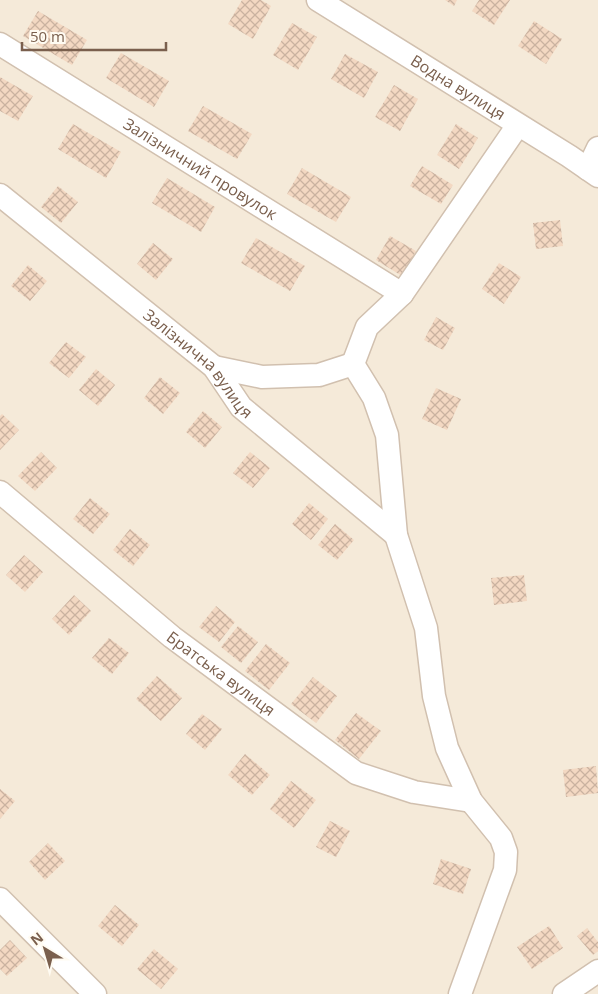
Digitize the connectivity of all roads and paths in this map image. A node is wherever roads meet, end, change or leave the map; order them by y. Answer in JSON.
{"nodes":[{"id":1,"x":318,"y":0,"type":"edge"},
{"id":2,"x":0,"y":44,"type":"edge"},
{"id":3,"x":518,"y":125,"type":"junction"},
{"id":4,"x":598,"y":148,"type":"edge"},
{"id":5,"x":593,"y":173,"type":"edge"},
{"id":6,"x":0,"y":195,"type":"edge"},
{"id":7,"x":402,"y":294,"type":"junction"},
{"id":8,"x":353,"y":364,"type":"junction"},
{"id":9,"x":214,"y":367,"type":"junction"},
{"id":10,"x":0,"y":492,"type":"edge"},
{"id":11,"x":396,"y":535,"type":"junction"},
{"id":12,"x":471,"y":801,"type":"junction"},
{"id":13,"x":0,"y":899,"type":"edge"},
{"id":14,"x":598,"y":971,"type":"edge"},
{"id":15,"x":94,"y":994,"type":"edge"},
{"id":16,"x":460,"y":994,"type":"edge"},
{"id":17,"x":564,"y":994,"type":"edge"}],
"edges":[{"from":1,"to":3,"type":"street","name":"Водна вулиця"},
{"from":2,"to":7,"type":"street","name":"Залізничний провулок"},
{"from":3,"to":5,"type":"street","name":"Водна вулиця"},
{"from":3,"to":7,"type":"street"},
{"from":4,"to":5,"type":"street"},
{"from":6,"to":9,"type":"street","name":"Залізнична вулиця"},
{"from":7,"to":8,"type":"street"},
{"from":8,"to":9,"type":"street"},
{"from":8,"to":11,"type":"street"},
{"from":9,"to":11,"type":"street","name":"Залізнична вулиця"},
{"from":10,"to":12,"type":"street","name":"Братська вулиця"},
{"from":11,"to":12,"type":"street"},
{"from":12,"to":16,"type":"street"},
{"from":13,"to":15,"type":"street"},
{"from":14,"to":17,"type":"street"}]}
